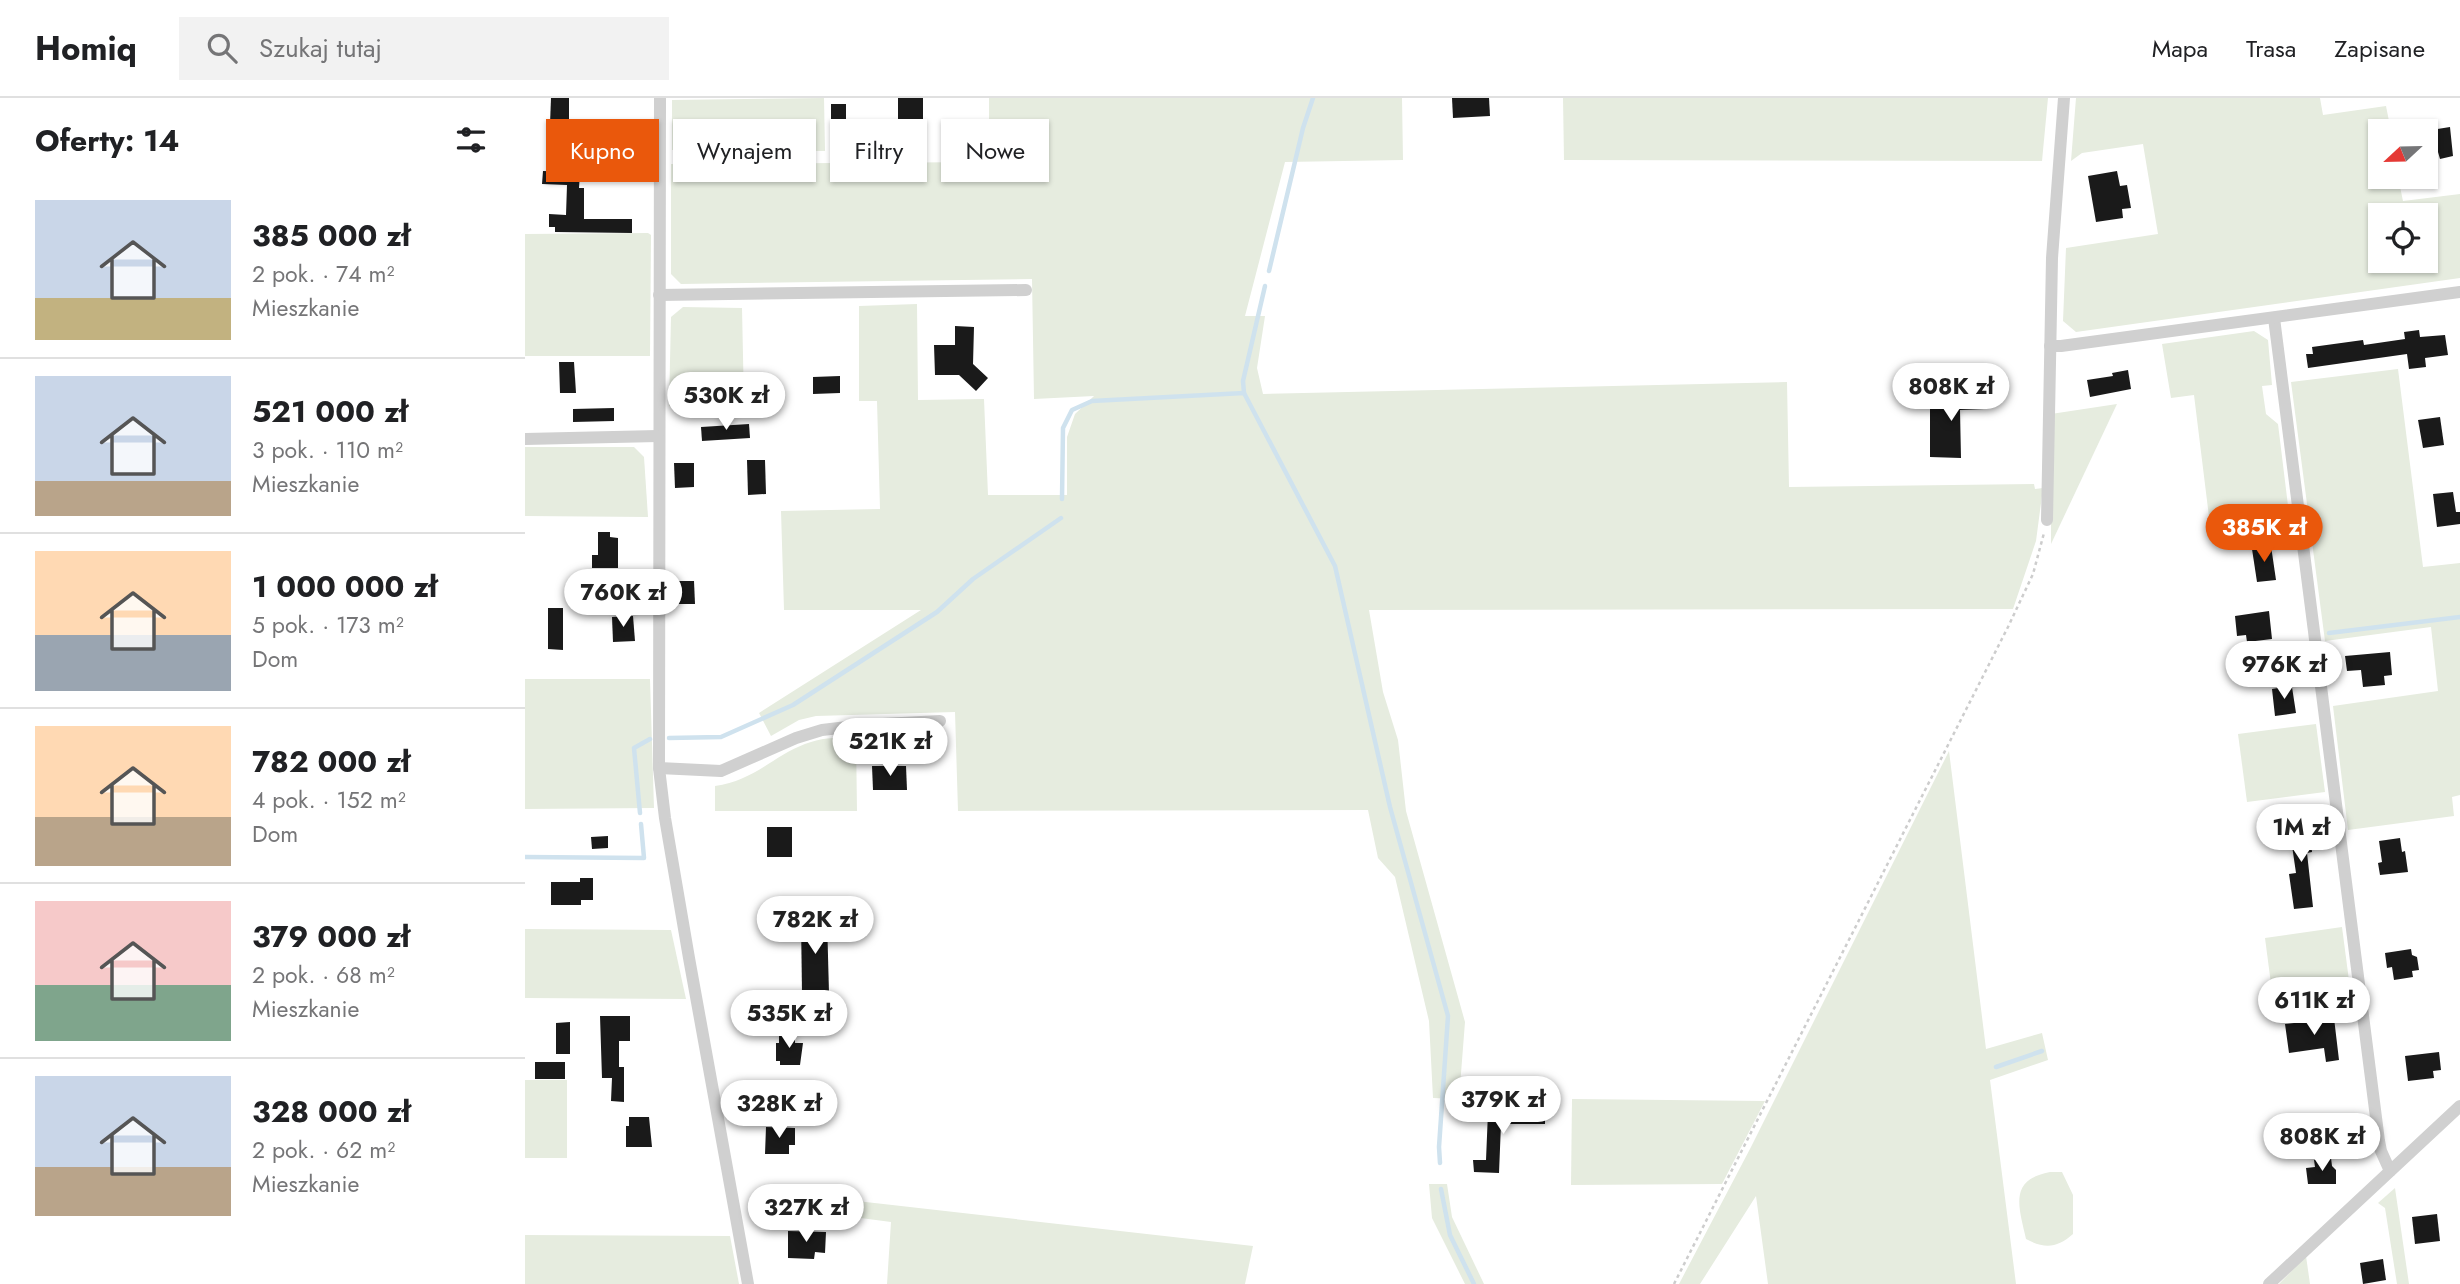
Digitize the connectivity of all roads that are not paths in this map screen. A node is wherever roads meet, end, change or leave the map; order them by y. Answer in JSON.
{"nodes":[{"id":1,"x":660,"y":98,"type":"edge"},
{"id":2,"x":2064,"y":98,"type":"edge"},
{"id":3,"x":1027,"y":290,"type":"dead end"},
{"id":4,"x":659,"y":295,"type":"junction"},
{"id":5,"x":2460,"y":296,"type":"edge"},
{"id":6,"x":2274,"y":318,"type":"junction"},
{"id":7,"x":2050,"y":346,"type":"junction"},
{"id":8,"x":658,"y":436,"type":"junction"},
{"id":9,"x":525,"y":439,"type":"edge"},
{"id":10,"x":2046,"y":520,"type":"road end"},
{"id":11,"x":940,"y":721,"type":"dead end"},
{"id":12,"x":659,"y":768,"type":"junction"},
{"id":13,"x":2460,"y":1106,"type":"edge"},
{"id":14,"x":2390,"y":1171,"type":"junction"},
{"id":15,"x":748,"y":1284,"type":"edge"},
{"id":16,"x":2269,"y":1284,"type":"edge"}],
"edges":[{"from":1,"to":4,"type":"street"},
{"from":2,"to":7,"type":"street"},
{"from":3,"to":4,"type":"street"},
{"from":4,"to":8,"type":"street"},
{"from":5,"to":6,"type":"street"},
{"from":6,"to":7,"type":"street"},
{"from":6,"to":14,"type":"street"},
{"from":7,"to":10,"type":"street"},
{"from":8,"to":9,"type":"street"},
{"from":8,"to":12,"type":"street"},
{"from":11,"to":12,"type":"street"},
{"from":12,"to":15,"type":"street"},
{"from":13,"to":14,"type":"street"},
{"from":14,"to":16,"type":"street"}]}
